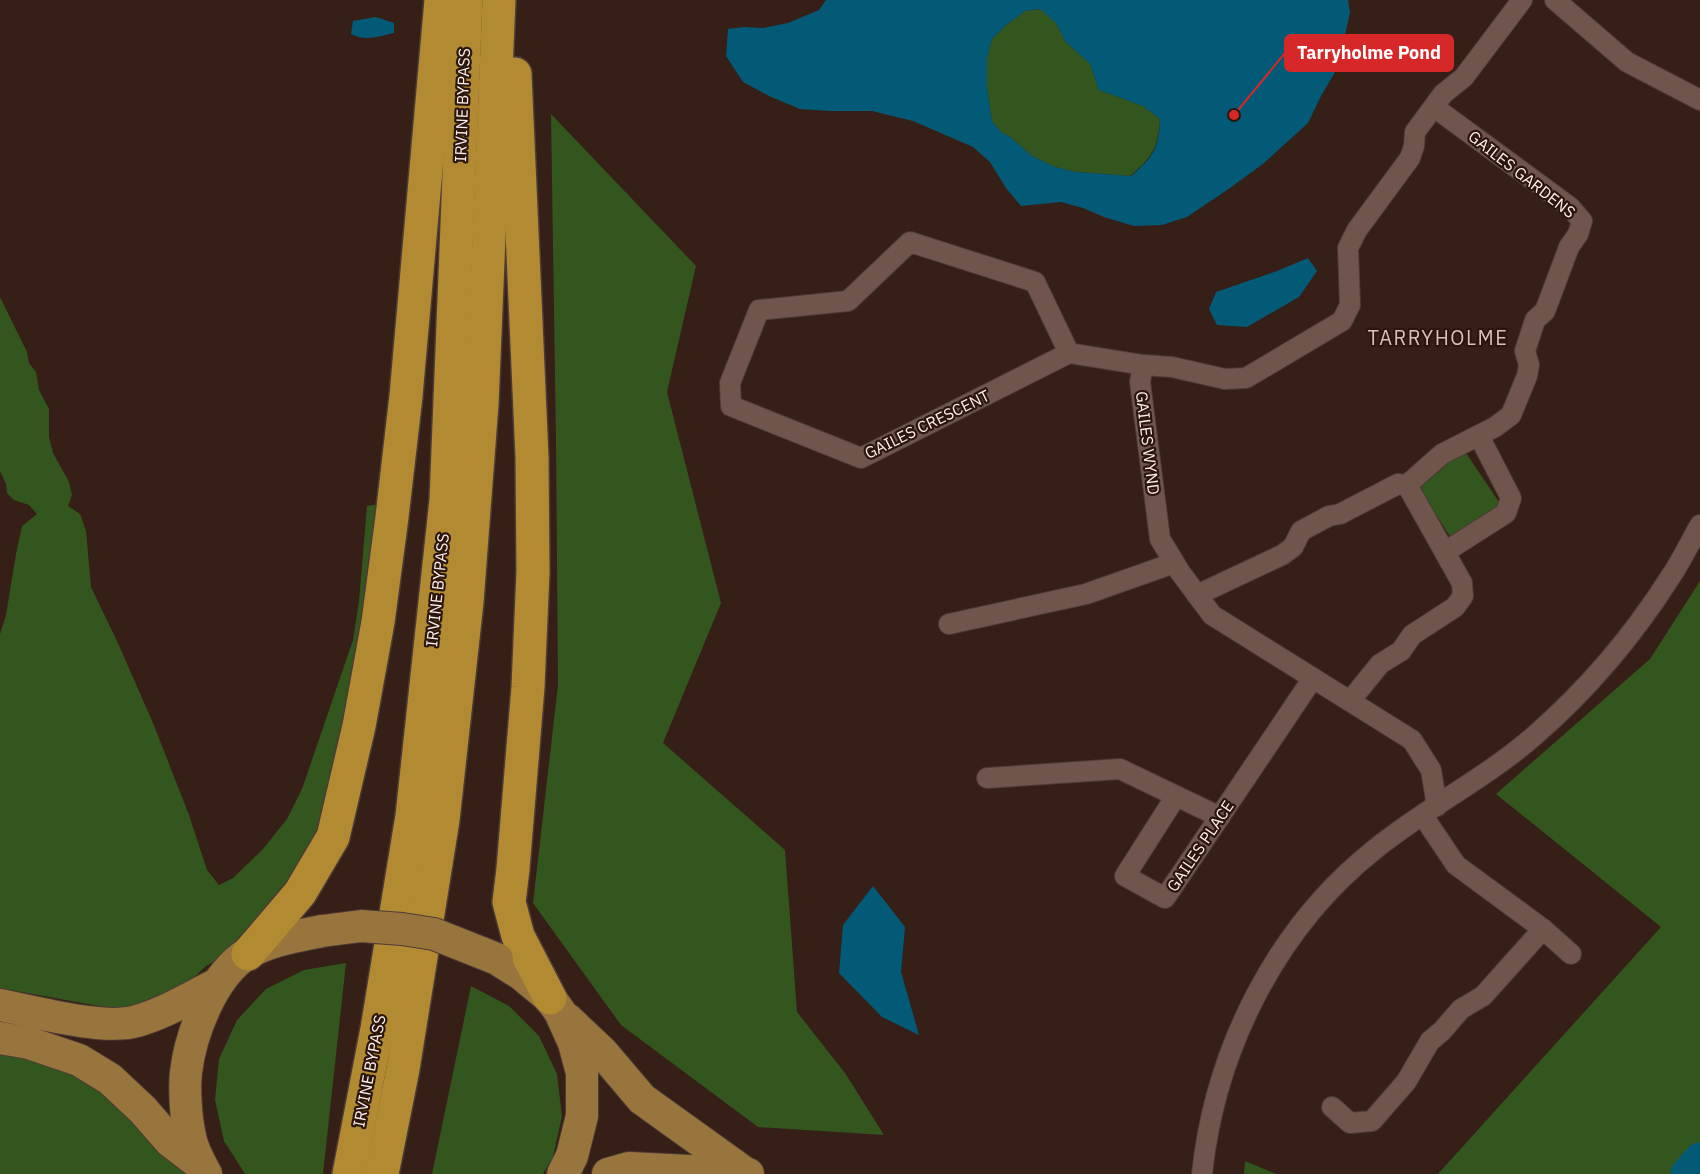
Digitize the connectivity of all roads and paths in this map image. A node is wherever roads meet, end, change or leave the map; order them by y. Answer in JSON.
{"nodes":[{"id":1,"x":441,"y":0,"type":"edge"},
{"id":2,"x":466,"y":0,"type":"edge"},
{"id":3,"x":499,"y":0,"type":"edge"},
{"id":4,"x":511,"y":0,"type":"edge"},
{"id":5,"x":1522,"y":0,"type":"edge"},
{"id":6,"x":1555,"y":0,"type":"edge"},
{"id":7,"x":1700,"y":100,"type":"edge"},
{"id":8,"x":1434,"y":107,"type":"junction"},
{"id":9,"x":1069,"y":353,"type":"junction"},
{"id":10,"x":1143,"y":365,"type":"junction"},
{"id":11,"x":1479,"y":436,"type":"junction"},
{"id":12,"x":1407,"y":485,"type":"junction"},
{"id":13,"x":1700,"y":525,"type":"edge"},
{"id":14,"x":1445,"y":552,"type":"junction"},
{"id":15,"x":1174,"y":563,"type":"junction"},
{"id":16,"x":1197,"y":595,"type":"junction"},
{"id":17,"x":949,"y":624,"type":"dead end"},
{"id":18,"x":1313,"y":678,"type":"junction"},
{"id":19,"x":1350,"y":702,"type":"junction"},
{"id":20,"x":987,"y":778,"type":"dead end"},
{"id":21,"x":1176,"y":796,"type":"junction"},
{"id":22,"x":1430,"y":811,"type":"junction"},
{"id":23,"x":1220,"y":817,"type":"junction"},
{"id":24,"x":1542,"y":929,"type":"junction"},
{"id":25,"x":248,"y":954,"type":"junction"},
{"id":26,"x":1571,"y":954,"type":"dead end"},
{"id":27,"x":217,"y":984,"type":"junction"},
{"id":28,"x":0,"y":1005,"type":"edge"},
{"id":29,"x":555,"y":1005,"type":"junction"},
{"id":30,"x":0,"y":1038,"type":"edge"},
{"id":31,"x":1332,"y":1107,"type":"dead end"},
{"id":32,"x":203,"y":1169,"type":"edge"},
{"id":33,"x":744,"y":1173,"type":"edge"},
{"id":34,"x":349,"y":1174,"type":"edge"},
{"id":35,"x":382,"y":1174,"type":"edge"},
{"id":36,"x":563,"y":1174,"type":"edge"},
{"id":37,"x":608,"y":1174,"type":"edge"},
{"id":38,"x":749,"y":1174,"type":"edge"},
{"id":39,"x":1202,"y":1174,"type":"edge"}],
"edges":[{"from":1,"to":25,"type":"highway"},
{"from":2,"to":34,"type":"highway","name":"IRVINE BYPASS"},
{"from":3,"to":35,"type":"highway","name":"IRVINE BYPASS"},
{"from":4,"to":29,"type":"highway"},
{"from":5,"to":8,"type":"street","name":"GAILES WYND"},
{"from":6,"to":7,"type":"street"},
{"from":8,"to":10,"type":"street","name":"GAILES WYND"},
{"from":8,"to":11,"type":"street","name":"GAILES GARDENS"},
{"from":9,"to":9,"type":"street","name":"GAILES CRESCENT"},
{"from":9,"to":10,"type":"street"},
{"from":10,"to":15,"type":"street","name":"GAILES WYND"},
{"from":11,"to":12,"type":"street","name":"GAILES GARDENS"},
{"from":11,"to":14,"type":"street"},
{"from":12,"to":14,"type":"street"},
{"from":12,"to":16,"type":"street","name":"GAILES GARDENS"},
{"from":13,"to":22,"type":"street"},
{"from":14,"to":19,"type":"street"},
{"from":15,"to":16,"type":"street","name":"GAILES WYND"},
{"from":15,"to":17,"type":"street"},
{"from":16,"to":18,"type":"street","name":"GAILES WYND"},
{"from":18,"to":19,"type":"street","name":"GAILES WYND"},
{"from":18,"to":23,"type":"street","name":"GAILES PLACE"},
{"from":19,"to":22,"type":"street","name":"GAILES WYND"},
{"from":20,"to":21,"type":"street"},
{"from":21,"to":23,"type":"street"},
{"from":21,"to":23,"type":"street","name":"GAILES PLACE"},
{"from":22,"to":24,"type":"street"},
{"from":22,"to":39,"type":"street"},
{"from":24,"to":26,"type":"street"},
{"from":24,"to":31,"type":"street"},
{"from":25,"to":27,"type":"main road"},
{"from":25,"to":29,"type":"main road","bridge":true},
{"from":27,"to":28,"type":"main road"},
{"from":27,"to":32,"type":"main road"},
{"from":29,"to":33,"type":"main road"},
{"from":29,"to":36,"type":"main road"},
{"from":30,"to":32,"type":"main road"},
{"from":33,"to":37,"type":"main road"},
{"from":33,"to":38,"type":"main road"}]}
